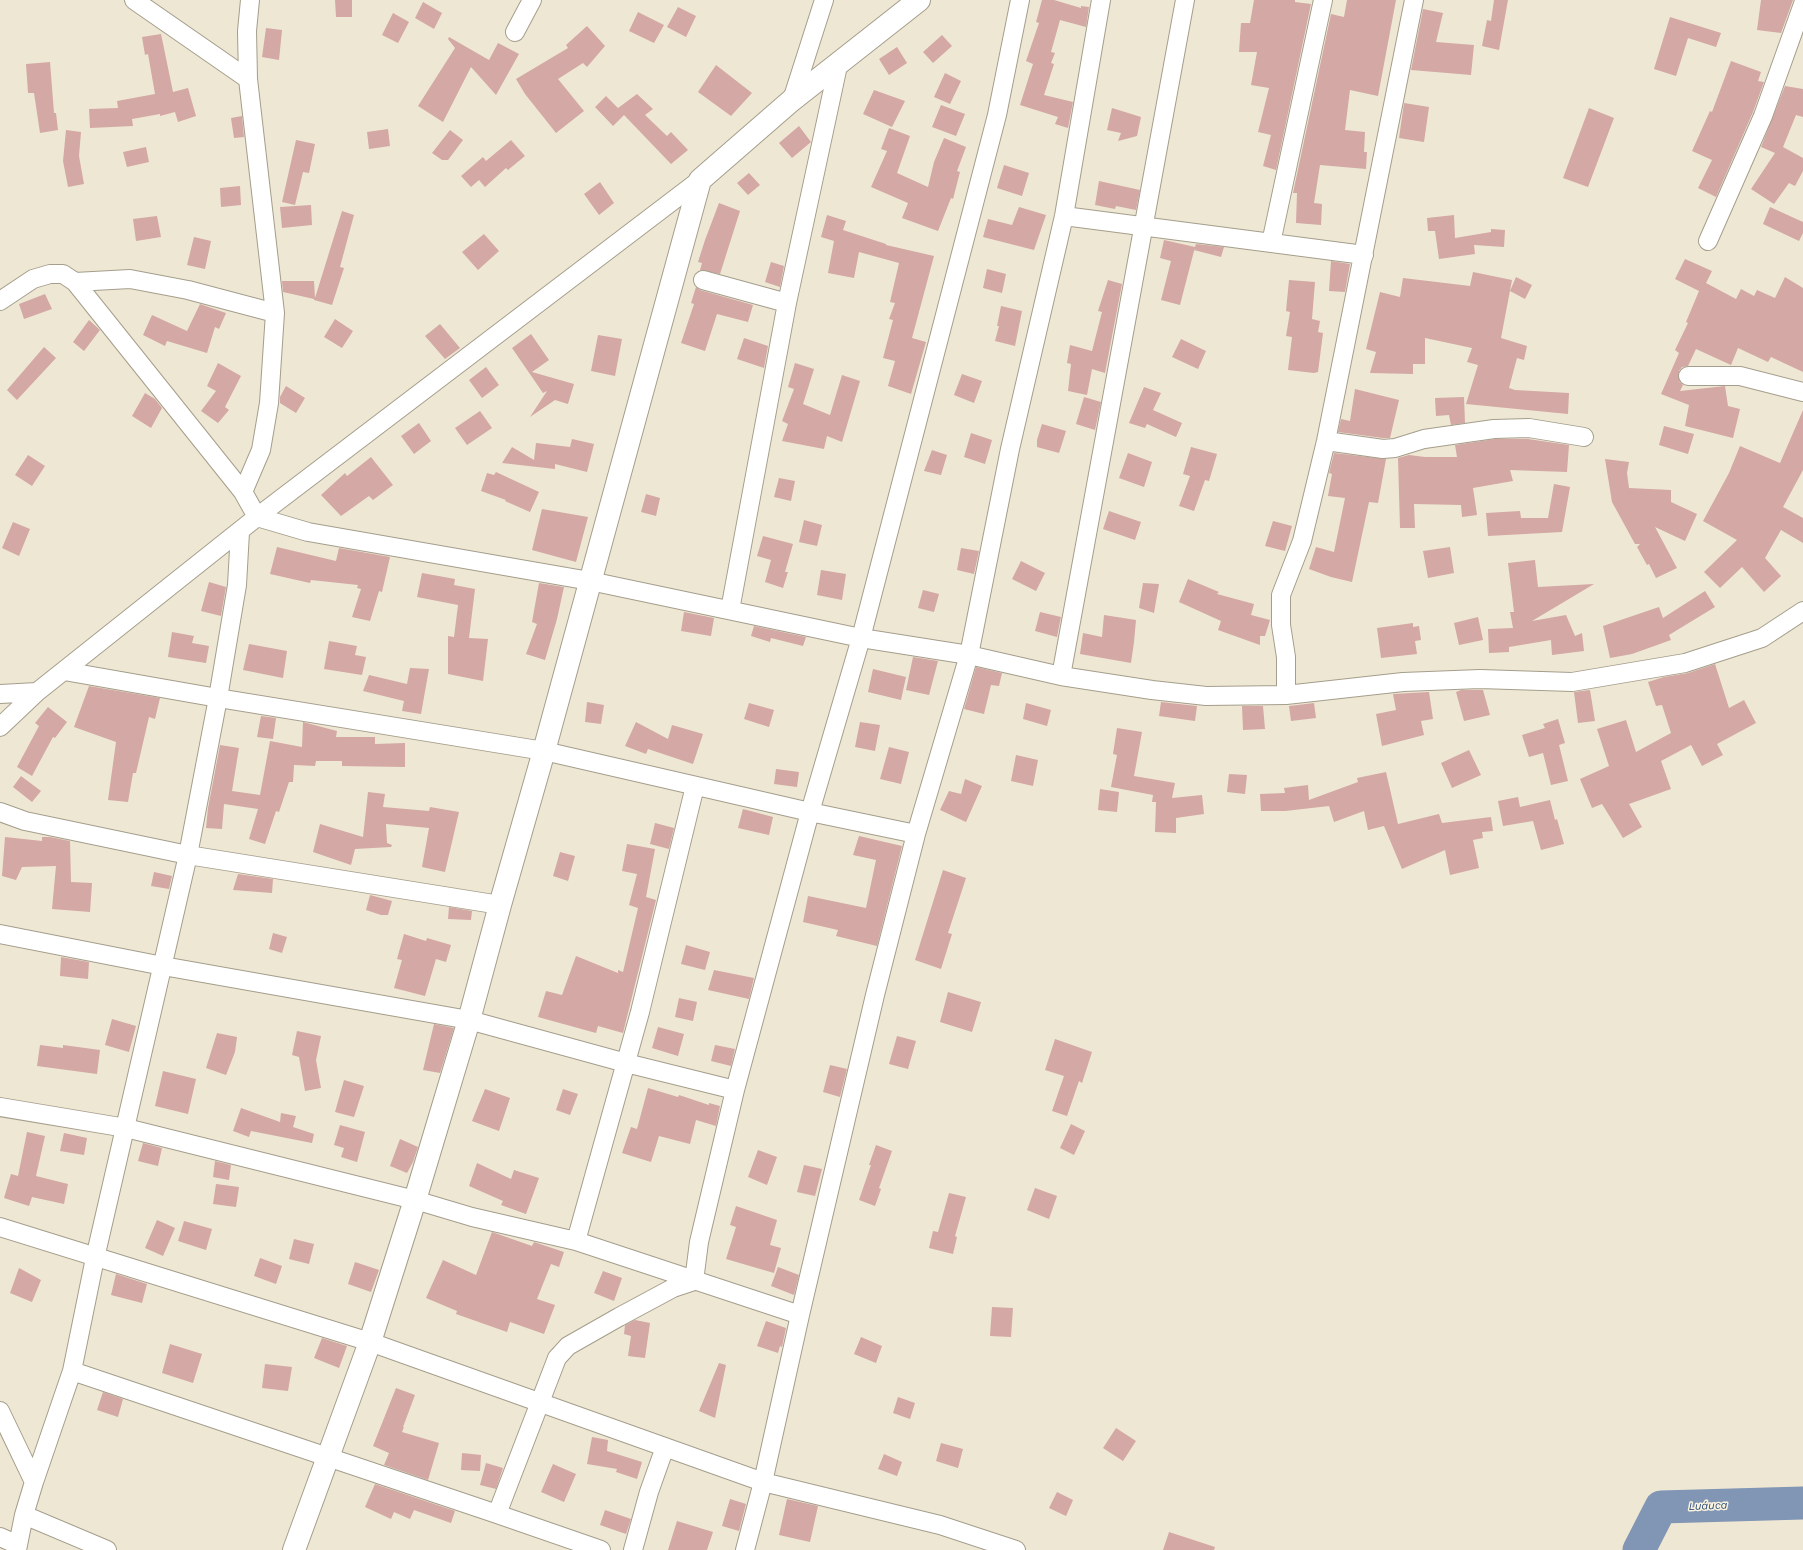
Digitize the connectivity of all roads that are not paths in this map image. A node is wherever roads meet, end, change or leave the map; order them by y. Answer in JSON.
{"nodes":[{"id":1,"x":134,"y":0,"type":"edge"},
{"id":2,"x":250,"y":0,"type":"edge"},
{"id":3,"x":532,"y":0,"type":"edge"},
{"id":4,"x":824,"y":0,"type":"edge"},
{"id":5,"x":919,"y":0,"type":"edge"},
{"id":6,"x":1020,"y":0,"type":"edge"},
{"id":7,"x":1101,"y":0,"type":"edge"},
{"id":8,"x":1185,"y":0,"type":"edge"},
{"id":9,"x":1323,"y":0,"type":"edge"},
{"id":10,"x":1414,"y":0,"type":"edge"},
{"id":11,"x":1803,"y":4,"type":"edge"},
{"id":12,"x":515,"y":32,"type":"dead end"},
{"id":13,"x":839,"y":62,"type":"junction"},
{"id":14,"x":248,"y":79,"type":"junction"},
{"id":15,"x":792,"y":100,"type":"junction"},
{"id":16,"x":700,"y":180,"type":"junction"},
{"id":17,"x":1064,"y":216,"type":"junction"},
{"id":18,"x":1144,"y":227,"type":"junction"},
{"id":19,"x":1708,"y":241,"type":"dead end"},
{"id":20,"x":1271,"y":243,"type":"junction"},
{"id":21,"x":1364,"y":255,"type":"junction"},
{"id":22,"x":703,"y":280,"type":"dead end"},
{"id":23,"x":75,"y":282,"type":"junction"},
{"id":24,"x":0,"y":300,"type":"edge"},
{"id":25,"x":787,"y":303,"type":"junction"},
{"id":26,"x":276,"y":313,"type":"junction"},
{"id":27,"x":1688,"y":376,"type":"dead end"},
{"id":28,"x":1803,"y":392,"type":"edge"},
{"id":29,"x":1584,"y":437,"type":"dead end"},
{"id":30,"x":1326,"y":441,"type":"junction"},
{"id":31,"x":243,"y":492,"type":"junction"},
{"id":32,"x":257,"y":517,"type":"junction"},
{"id":33,"x":240,"y":532,"type":"junction"},
{"id":34,"x":590,"y":581,"type":"junction"},
{"id":35,"x":730,"y":610,"type":"junction"},
{"id":36,"x":1803,"y":611,"type":"edge"},
{"id":37,"x":861,"y":638,"type":"junction"},
{"id":38,"x":969,"y":655,"type":"junction"},
{"id":39,"x":64,"y":671,"type":"junction"},
{"id":40,"x":1061,"y":676,"type":"junction"},
{"id":41,"x":37,"y":692,"type":"junction"},
{"id":42,"x":0,"y":694,"type":"edge"},
{"id":43,"x":1286,"y":695,"type":"junction"},
{"id":44,"x":218,"y":698,"type":"junction"},
{"id":45,"x":0,"y":727,"type":"edge"},
{"id":46,"x":544,"y":751,"type":"junction"},
{"id":47,"x":695,"y":786,"type":"junction"},
{"id":48,"x":0,"y":812,"type":"edge"},
{"id":49,"x":810,"y":812,"type":"junction"},
{"id":50,"x":916,"y":834,"type":"junction"},
{"id":51,"x":188,"y":855,"type":"junction"},
{"id":52,"x":500,"y":904,"type":"junction"},
{"id":53,"x":0,"y":934,"type":"edge"},
{"id":54,"x":163,"y":966,"type":"junction"},
{"id":55,"x":469,"y":1020,"type":"junction"},
{"id":56,"x":626,"y":1063,"type":"junction"},
{"id":57,"x":735,"y":1090,"type":"junction"},
{"id":58,"x":0,"y":1107,"type":"edge"},
{"id":59,"x":126,"y":1128,"type":"junction"},
{"id":60,"x":416,"y":1200,"type":"junction"},
{"id":61,"x":0,"y":1228,"type":"edge"},
{"id":62,"x":576,"y":1241,"type":"junction"},
{"id":63,"x":95,"y":1258,"type":"junction"},
{"id":64,"x":694,"y":1281,"type":"junction"},
{"id":65,"x":800,"y":1315,"type":"junction"},
{"id":66,"x":370,"y":1342,"type":"junction"},
{"id":67,"x":72,"y":1371,"type":"junction"},
{"id":68,"x":541,"y":1401,"type":"junction"},
{"id":69,"x":0,"y":1411,"type":"edge"},
{"id":70,"x":665,"y":1447,"type":"junction"},
{"id":71,"x":327,"y":1457,"type":"junction"},
{"id":72,"x":34,"y":1482,"type":"junction"},
{"id":73,"x":763,"y":1482,"type":"junction"},
{"id":74,"x":24,"y":1514,"type":"junction"},
{"id":75,"x":497,"y":1514,"type":"junction"},
{"id":76,"x":0,"y":1537,"type":"edge"},
{"id":77,"x":18,"y":1547,"type":"edge"},
{"id":78,"x":107,"y":1550,"type":"edge"},
{"id":79,"x":294,"y":1550,"type":"edge"},
{"id":80,"x":601,"y":1550,"type":"edge"},
{"id":81,"x":633,"y":1550,"type":"edge"},
{"id":82,"x":745,"y":1550,"type":"edge"},
{"id":83,"x":1016,"y":1550,"type":"edge"}],
"edges":[{"from":1,"to":14,"type":"street"},
{"from":2,"to":14,"type":"street"},
{"from":3,"to":12,"type":"street"},
{"from":4,"to":15,"type":"street"},
{"from":5,"to":13,"type":"street"},
{"from":6,"to":37,"type":"street"},
{"from":7,"to":17,"type":"street"},
{"from":8,"to":18,"type":"street"},
{"from":9,"to":20,"type":"street"},
{"from":10,"to":21,"type":"street"},
{"from":11,"to":19,"type":"street"},
{"from":13,"to":15,"type":"street"},
{"from":13,"to":25,"type":"street"},
{"from":14,"to":26,"type":"street"},
{"from":15,"to":16,"type":"street"},
{"from":16,"to":32,"type":"street"},
{"from":16,"to":34,"type":"street"},
{"from":17,"to":18,"type":"street"},
{"from":17,"to":38,"type":"street"},
{"from":18,"to":20,"type":"street"},
{"from":18,"to":40,"type":"street"},
{"from":20,"to":21,"type":"street"},
{"from":21,"to":30,"type":"street"},
{"from":22,"to":25,"type":"street"},
{"from":23,"to":24,"type":"street"},
{"from":23,"to":26,"type":"street"},
{"from":23,"to":31,"type":"street"},
{"from":25,"to":35,"type":"street"},
{"from":26,"to":31,"type":"street"},
{"from":27,"to":28,"type":"street"},
{"from":29,"to":30,"type":"street"},
{"from":30,"to":43,"type":"street"},
{"from":31,"to":32,"type":"street"},
{"from":32,"to":33,"type":"street"},
{"from":32,"to":34,"type":"street"},
{"from":33,"to":39,"type":"street"},
{"from":33,"to":44,"type":"street"},
{"from":34,"to":35,"type":"street"},
{"from":34,"to":46,"type":"street"},
{"from":35,"to":37,"type":"street"},
{"from":36,"to":43,"type":"street"},
{"from":37,"to":38,"type":"street"},
{"from":37,"to":49,"type":"street"},
{"from":38,"to":40,"type":"street"},
{"from":38,"to":50,"type":"street"},
{"from":39,"to":41,"type":"street"},
{"from":39,"to":44,"type":"street"},
{"from":40,"to":43,"type":"street"},
{"from":41,"to":42,"type":"street"},
{"from":41,"to":45,"type":"street"},
{"from":44,"to":46,"type":"street"},
{"from":44,"to":51,"type":"street"},
{"from":46,"to":47,"type":"street"},
{"from":46,"to":52,"type":"street"},
{"from":47,"to":49,"type":"street"},
{"from":47,"to":56,"type":"street"},
{"from":48,"to":51,"type":"street"},
{"from":49,"to":50,"type":"street"},
{"from":49,"to":57,"type":"street"},
{"from":50,"to":65,"type":"street"},
{"from":51,"to":52,"type":"street"},
{"from":51,"to":54,"type":"street"},
{"from":52,"to":55,"type":"street"},
{"from":53,"to":54,"type":"street"},
{"from":54,"to":55,"type":"street"},
{"from":54,"to":59,"type":"street"},
{"from":55,"to":56,"type":"street"},
{"from":55,"to":60,"type":"street"},
{"from":56,"to":57,"type":"street"},
{"from":56,"to":62,"type":"street"},
{"from":57,"to":64,"type":"street"},
{"from":58,"to":59,"type":"street"},
{"from":59,"to":60,"type":"street"},
{"from":59,"to":63,"type":"street"},
{"from":60,"to":62,"type":"street"},
{"from":60,"to":66,"type":"street"},
{"from":61,"to":63,"type":"street"},
{"from":62,"to":64,"type":"street"},
{"from":63,"to":66,"type":"street"},
{"from":63,"to":67,"type":"street"},
{"from":64,"to":65,"type":"street"},
{"from":64,"to":68,"type":"street"},
{"from":65,"to":73,"type":"street"},
{"from":66,"to":68,"type":"street"},
{"from":66,"to":71,"type":"street"},
{"from":67,"to":71,"type":"street"},
{"from":67,"to":72,"type":"street"},
{"from":68,"to":70,"type":"street"},
{"from":68,"to":75,"type":"street"},
{"from":69,"to":72,"type":"street"},
{"from":70,"to":73,"type":"street"},
{"from":70,"to":81,"type":"street"},
{"from":71,"to":75,"type":"street"},
{"from":71,"to":79,"type":"street"},
{"from":72,"to":74,"type":"street"},
{"from":73,"to":82,"type":"street"},
{"from":73,"to":83,"type":"street"},
{"from":74,"to":77,"type":"street"},
{"from":74,"to":78,"type":"street"},
{"from":75,"to":80,"type":"street"},
{"from":76,"to":77,"type":"street"}]}
